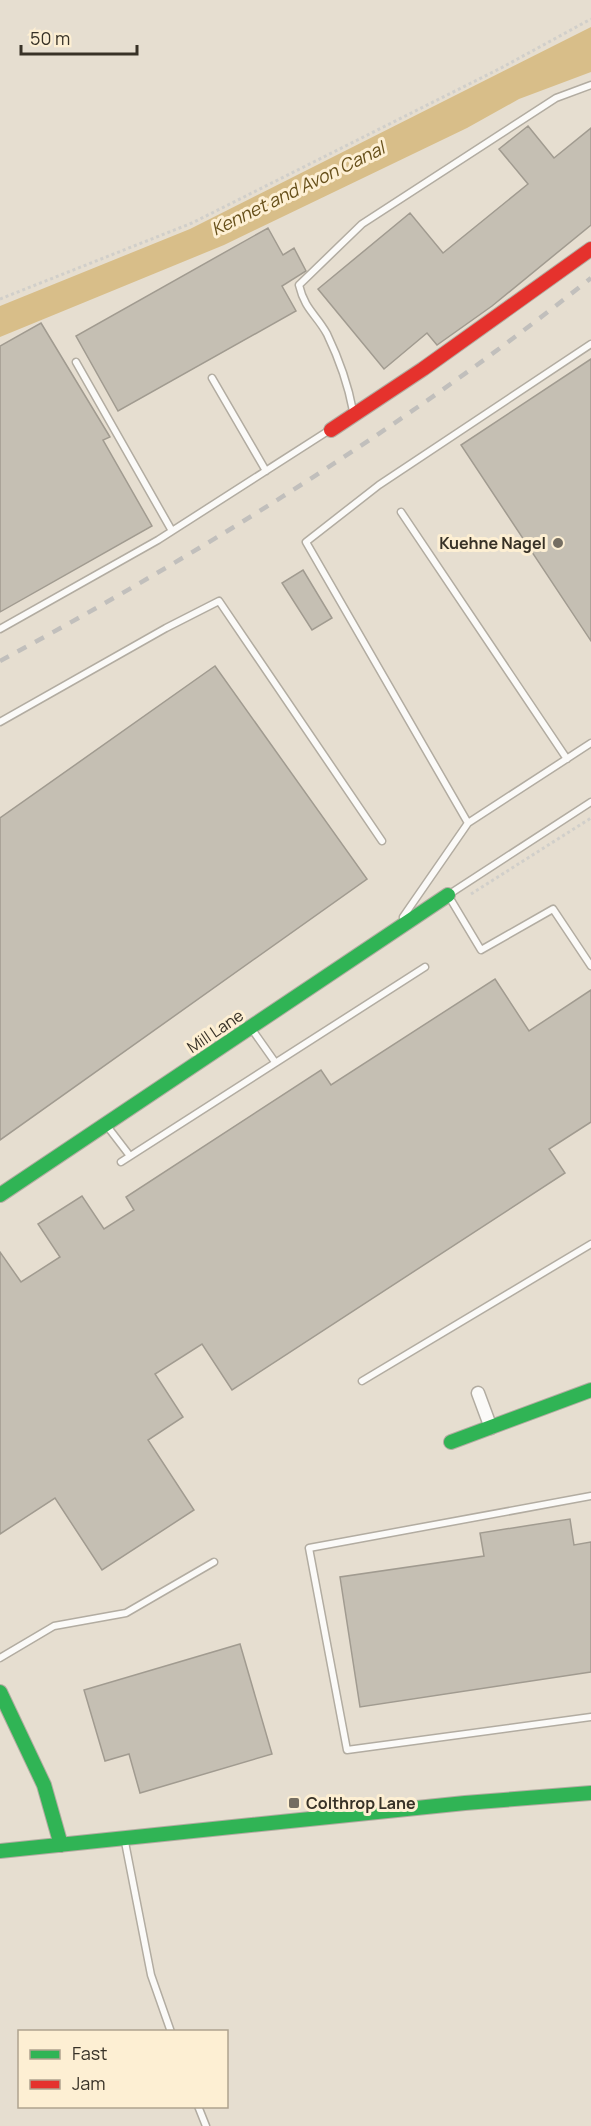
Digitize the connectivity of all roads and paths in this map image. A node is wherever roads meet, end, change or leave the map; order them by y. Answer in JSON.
{"nodes":[{"id":1,"x":591,"y":19,"type":"edge"},
{"id":2,"x":591,"y":85,"type":"edge"},
{"id":3,"x":591,"y":249,"type":"edge"},
{"id":4,"x":0,"y":299,"type":"edge"},
{"id":5,"x":591,"y":344,"type":"edge"},
{"id":6,"x":76,"y":362,"type":"dead end"},
{"id":7,"x":212,"y":378,"type":"dead end"},
{"id":8,"x":353,"y":414,"type":"junction"},
{"id":9,"x":331,"y":430,"type":"joint"},
{"id":10,"x":266,"y":471,"type":"junction"},
{"id":11,"x":401,"y":512,"type":"dead end"},
{"id":12,"x":172,"y":531,"type":"junction"},
{"id":13,"x":0,"y":629,"type":"edge"},
{"id":14,"x":0,"y":723,"type":"edge"},
{"id":15,"x":591,"y":743,"type":"edge"},
{"id":16,"x":567,"y":759,"type":"junction"},
{"id":17,"x":591,"y":802,"type":"edge"},
{"id":18,"x":468,"y":823,"type":"junction"},
{"id":19,"x":382,"y":841,"type":"dead end"},
{"id":20,"x":448,"y":895,"type":"junction"},
{"id":21,"x":391,"y":934,"type":"junction"},
{"id":22,"x":591,"y":966,"type":"edge"},
{"id":23,"x":425,"y":967,"type":"dead end"},
{"id":24,"x":250,"y":1027,"type":"junction"},
{"id":25,"x":275,"y":1062,"type":"junction"},
{"id":26,"x":106,"y":1124,"type":"junction"},
{"id":27,"x":130,"y":1156,"type":"junction"},
{"id":28,"x":121,"y":1162,"type":"dead end"},
{"id":29,"x":0,"y":1195,"type":"edge"},
{"id":30,"x":591,"y":1244,"type":"edge"},
{"id":31,"x":362,"y":1381,"type":"dead end"},
{"id":32,"x":591,"y":1390,"type":"edge"},
{"id":33,"x":478,"y":1393,"type":"dead end"},
{"id":34,"x":491,"y":1428,"type":"junction"},
{"id":35,"x":451,"y":1442,"type":"dead end"},
{"id":36,"x":591,"y":1496,"type":"edge"},
{"id":37,"x":214,"y":1562,"type":"dead end"},
{"id":38,"x":0,"y":1658,"type":"edge"},
{"id":39,"x":0,"y":1692,"type":"edge"},
{"id":40,"x":591,"y":1717,"type":"edge"},
{"id":41,"x":591,"y":1793,"type":"edge"},
{"id":42,"x":124,"y":1838,"type":"junction"},
{"id":43,"x":61,"y":1845,"type":"junction"},
{"id":44,"x":0,"y":1851,"type":"edge"},
{"id":45,"x":171,"y":2030,"type":"edge"},
{"id":46,"x":199,"y":2108,"type":"edge"},
{"id":47,"x":206,"y":2126,"type":"edge"}],
"edges":[{"from":1,"to":4,"type":"path"},
{"from":2,"to":8,"type":"lane"},
{"from":3,"to":8,"type":"street"},
{"from":5,"to":18,"type":"lane"},
{"from":6,"to":12,"type":"lane"},
{"from":7,"to":10,"type":"lane"},
{"from":8,"to":9,"type":"street"},
{"from":9,"to":10,"type":"lane"},
{"from":10,"to":12,"type":"lane"},
{"from":11,"to":16,"type":"lane"},
{"from":12,"to":13,"type":"lane"},
{"from":14,"to":19,"type":"lane"},
{"from":15,"to":16,"type":"lane"},
{"from":16,"to":18,"type":"lane"},
{"from":17,"to":20,"type":"lane"},
{"from":18,"to":21,"type":"lane"},
{"from":20,"to":21,"type":"street","name":"Mill Lane"},
{"from":20,"to":22,"type":"lane"},
{"from":21,"to":24,"type":"street","name":"Mill Lane"},
{"from":23,"to":25,"type":"lane"},
{"from":24,"to":25,"type":"lane"},
{"from":24,"to":26,"type":"street","name":"Mill Lane"},
{"from":25,"to":27,"type":"lane"},
{"from":26,"to":27,"type":"lane"},
{"from":26,"to":29,"type":"street","name":"Mill Lane"},
{"from":27,"to":28,"type":"lane"},
{"from":30,"to":31,"type":"lane"},
{"from":32,"to":34,"type":"street"},
{"from":33,"to":34,"type":"street"},
{"from":34,"to":35,"type":"street"},
{"from":36,"to":40,"type":"lane"},
{"from":37,"to":38,"type":"lane"},
{"from":39,"to":43,"type":"street"},
{"from":41,"to":42,"type":"street"},
{"from":42,"to":43,"type":"street"},
{"from":42,"to":45,"type":"lane"},
{"from":43,"to":44,"type":"street"},
{"from":46,"to":47,"type":"lane"}]}
